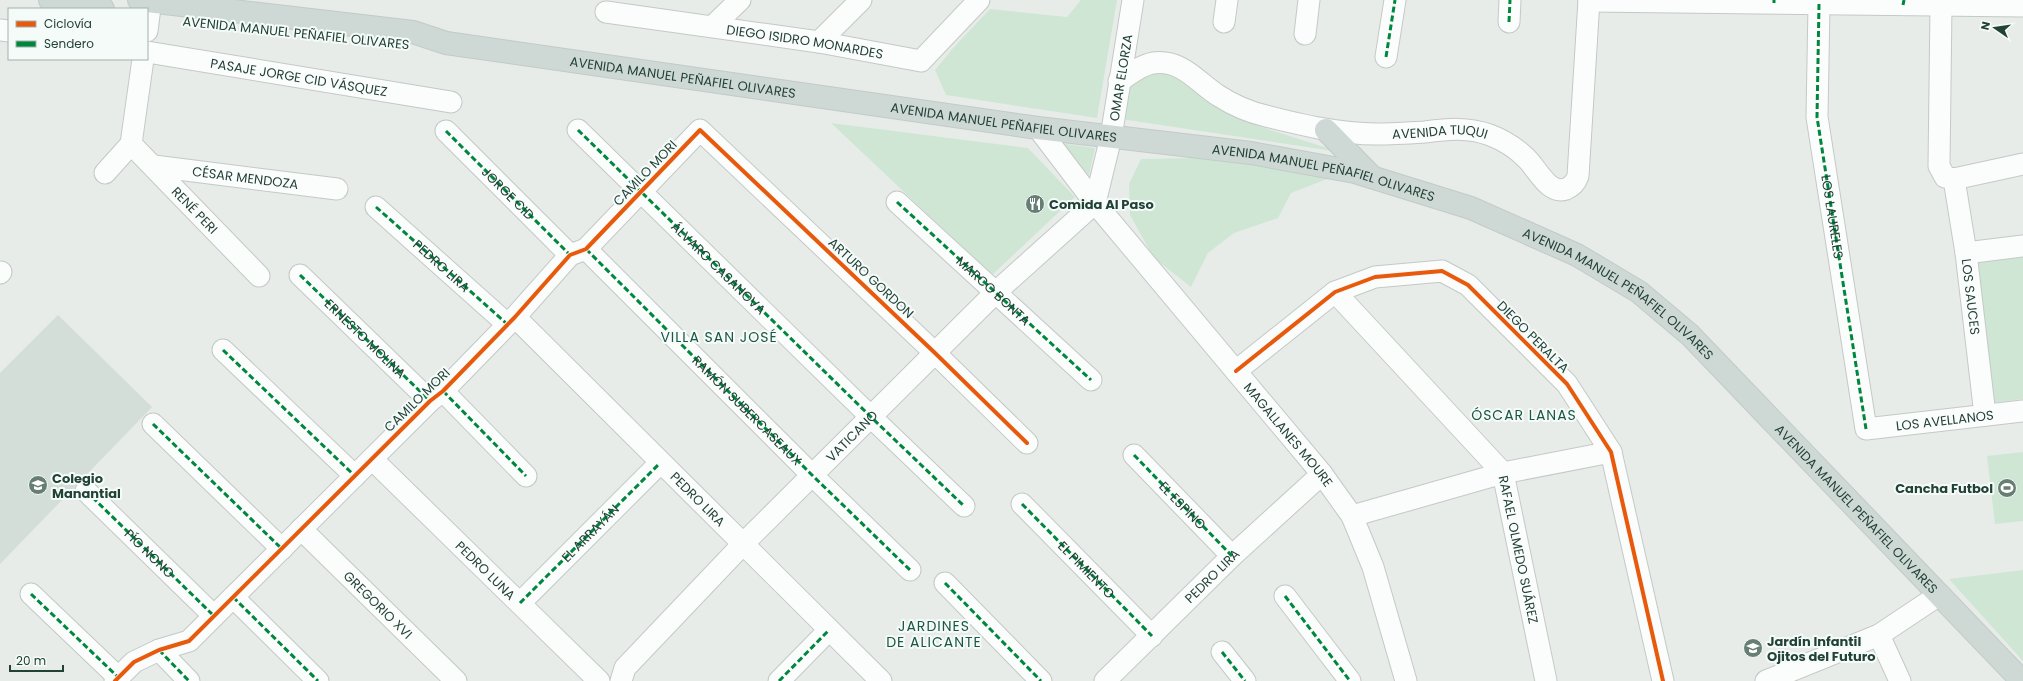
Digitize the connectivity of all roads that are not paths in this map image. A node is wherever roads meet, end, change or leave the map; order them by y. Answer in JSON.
{"nodes":[{"id":1,"x":50,"y":0,"type":"edge"},
{"id":2,"x":740,"y":0,"type":"edge"},
{"id":3,"x":861,"y":0,"type":"edge"},
{"id":4,"x":979,"y":0,"type":"edge"},
{"id":5,"x":1133,"y":0,"type":"edge"},
{"id":6,"x":1227,"y":0,"type":"edge"},
{"id":7,"x":1310,"y":0,"type":"edge"},
{"id":8,"x":1394,"y":0,"type":"edge"},
{"id":9,"x":1510,"y":0,"type":"edge"},
{"id":10,"x":1589,"y":0,"type":"edge"},
{"id":11,"x":1774,"y":2,"type":"edge"},
{"id":12,"x":1904,"y":2,"type":"edge"},
{"id":13,"x":1819,"y":4,"type":"junction"},
{"id":14,"x":1940,"y":5,"type":"junction"},
{"id":15,"x":612,"y":6,"type":"edge"},
{"id":16,"x":2023,"y":6,"type":"edge"},
{"id":17,"x":97,"y":8,"type":"edge"},
{"id":18,"x":148,"y":11,"type":"edge"},
{"id":19,"x":1224,"y":22,"type":"dead end"},
{"id":20,"x":1509,"y":22,"type":"dead end"},
{"id":21,"x":713,"y":26,"type":"junction"},
{"id":22,"x":1305,"y":34,"type":"dead end"},
{"id":23,"x":819,"y":42,"type":"junction"},
{"id":24,"x":148,"y":52,"type":"edge"},
{"id":25,"x":1386,"y":57,"type":"dead end"},
{"id":26,"x":143,"y":60,"type":"edge"},
{"id":27,"x":1119,"y":81,"type":"junction"},
{"id":28,"x":451,"y":102,"type":"dead end"},
{"id":29,"x":1038,"y":128,"type":"junction"},
{"id":30,"x":578,"y":130,"type":"dead end"},
{"id":31,"x":700,"y":130,"type":"joint"},
{"id":32,"x":1326,"y":130,"type":"junction"},
{"id":33,"x":446,"y":131,"type":"dead end"},
{"id":34,"x":1111,"y":137,"type":"junction"},
{"id":35,"x":131,"y":144,"type":"junction"},
{"id":36,"x":2023,"y":164,"type":"edge"},
{"id":37,"x":154,"y":166,"type":"junction"},
{"id":38,"x":105,"y":173,"type":"dead end"},
{"id":39,"x":1372,"y":177,"type":"junction"},
{"id":40,"x":1950,"y":178,"type":"junction"},
{"id":41,"x":337,"y":189,"type":"dead end"},
{"id":42,"x":641,"y":192,"type":"junction"},
{"id":43,"x":897,"y":202,"type":"dead end"},
{"id":44,"x":1095,"y":203,"type":"junction"},
{"id":45,"x":376,"y":206,"type":"dead end"},
{"id":46,"x":2023,"y":246,"type":"edge"},
{"id":47,"x":578,"y":252,"type":"junction"},
{"id":48,"x":1966,"y":253,"type":"junction"},
{"id":49,"x":259,"y":276,"type":"dead end"},
{"id":50,"x":300,"y":276,"type":"dead end"},
{"id":51,"x":996,"y":292,"type":"junction"},
{"id":52,"x":1335,"y":292,"type":"junction"},
{"id":53,"x":511,"y":321,"type":"junction"},
{"id":54,"x":223,"y":350,"type":"dead end"},
{"id":55,"x":935,"y":353,"type":"junction"},
{"id":56,"x":1236,"y":371,"type":"junction"},
{"id":57,"x":1091,"y":380,"type":"dead end"},
{"id":58,"x":437,"y":396,"type":"junction"},
{"id":59,"x":2023,"y":411,"type":"edge"},
{"id":60,"x":1985,"y":415,"type":"junction"},
{"id":61,"x":871,"y":417,"type":"junction"},
{"id":62,"x":153,"y":424,"type":"dead end"},
{"id":63,"x":1866,"y":429,"type":"joint"},
{"id":64,"x":1027,"y":443,"type":"dead end"},
{"id":65,"x":1611,"y":452,"type":"junction"},
{"id":66,"x":1134,"y":454,"type":"dead end"},
{"id":67,"x":372,"y":459,"type":"junction"},
{"id":68,"x":660,"y":463,"type":"junction"},
{"id":69,"x":1503,"y":472,"type":"junction"},
{"id":70,"x":1322,"y":474,"type":"junction"},
{"id":71,"x":812,"y":475,"type":"junction"},
{"id":72,"x":355,"y":476,"type":"junction"},
{"id":73,"x":526,"y":476,"type":"dead end"},
{"id":74,"x":86,"y":492,"type":"dead end"},
{"id":75,"x":1022,"y":504,"type":"dead end"},
{"id":76,"x":964,"y":506,"type":"dead end"},
{"id":77,"x":1352,"y":516,"type":"junction"},
{"id":78,"x":301,"y":529,"type":"junction"},
{"id":79,"x":743,"y":544,"type":"junction"},
{"id":80,"x":282,"y":549,"type":"junction"},
{"id":81,"x":1232,"y":556,"type":"junction"},
{"id":82,"x":910,"y":570,"type":"dead end"},
{"id":83,"x":945,"y":584,"type":"dead end"},
{"id":84,"x":31,"y":594,"type":"dead end"},
{"id":85,"x":1939,"y":595,"type":"junction"},
{"id":86,"x":1285,"y":596,"type":"dead end"},
{"id":87,"x":233,"y":597,"type":"junction"},
{"id":88,"x":520,"y":603,"type":"junction"},
{"id":89,"x":214,"y":616,"type":"junction"},
{"id":90,"x":829,"y":630,"type":"junction"},
{"id":91,"x":1879,"y":635,"type":"junction"},
{"id":92,"x":1152,"y":636,"type":"junction"},
{"id":93,"x":159,"y":650,"type":"junction"},
{"id":94,"x":1222,"y":652,"type":"dead end"},
{"id":95,"x":117,"y":679,"type":"edge"},
{"id":96,"x":1776,"y":679,"type":"edge"},
{"id":97,"x":189,"y":681,"type":"edge"},
{"id":98,"x":318,"y":681,"type":"edge"},
{"id":99,"x":456,"y":681,"type":"edge"},
{"id":100,"x":599,"y":681,"type":"edge"},
{"id":101,"x":621,"y":681,"type":"edge"},
{"id":102,"x":779,"y":681,"type":"edge"},
{"id":103,"x":881,"y":681,"type":"edge"},
{"id":104,"x":1041,"y":681,"type":"edge"},
{"id":105,"x":1105,"y":681,"type":"edge"},
{"id":106,"x":1245,"y":681,"type":"edge"},
{"id":107,"x":1350,"y":681,"type":"edge"},
{"id":108,"x":1406,"y":681,"type":"edge"},
{"id":109,"x":1546,"y":681,"type":"edge"},
{"id":110,"x":1663,"y":681,"type":"edge"},
{"id":111,"x":1900,"y":681,"type":"edge"},
{"id":112,"x":2022,"y":681,"type":"edge"}],
"edges":[{"from":1,"to":17,"type":"main road"},
{"from":2,"to":21,"type":"street"},
{"from":3,"to":23,"type":"street"},
{"from":4,"to":23,"type":"street","name":"DIEGO ISIDRO MONARDES"},
{"from":5,"to":27,"type":"street","name":"OMAR ELORZA"},
{"from":6,"to":19,"type":"street"},
{"from":7,"to":22,"type":"street"},
{"from":8,"to":25,"type":"street"},
{"from":9,"to":20,"type":"street"},
{"from":10,"to":11,"type":"street"},
{"from":10,"to":32,"type":"street","name":"AVENIDA TUQUI"},
{"from":11,"to":13,"type":"street"},
{"from":12,"to":13,"type":"street"},
{"from":12,"to":14,"type":"street"},
{"from":13,"to":63,"type":"street","name":"LOS LAURELES"},
{"from":14,"to":16,"type":"street"},
{"from":14,"to":40,"type":"street","name":"LOS SAUCES"},
{"from":15,"to":21,"type":"street","name":"DIEGO ISIDRO MONARDES"},
{"from":18,"to":29,"type":"main road","name":"AVENIDA MANUEL PEÑAFIEL OLIVARES"},
{"from":21,"to":23,"type":"street","name":"DIEGO ISIDRO MONARDES"},
{"from":24,"to":28,"type":"street","name":"PASAJE JORGE CID VÁSQUEZ"},
{"from":26,"to":35,"type":"street"},
{"from":27,"to":32,"type":"street","name":"AVENIDA TUQUI"},
{"from":27,"to":34,"type":"street","name":"OMAR ELORZA"},
{"from":29,"to":34,"type":"main road","name":"AVENIDA MANUEL PEÑAFIEL OLIVARES"},
{"from":29,"to":44,"type":"street","name":"MAGALLANES MOURE"},
{"from":30,"to":42,"type":"street","name":"ÁLVARO CASANOVA"},
{"from":31,"to":42,"type":"street","name":"CAMILO MORI"},
{"from":31,"to":55,"type":"street","name":"ARTURO GORDON"},
{"from":32,"to":39,"type":"main road"},
{"from":33,"to":47,"type":"street","name":"JORGE CID"},
{"from":34,"to":39,"type":"main road","name":"AVENIDA MANUEL PEÑAFIEL OLIVARES"},
{"from":34,"to":44,"type":"street","name":"OMAR ELORZA"},
{"from":35,"to":37,"type":"street","name":"RENÉ PERI"},
{"from":35,"to":38,"type":"street"},
{"from":36,"to":40,"type":"street"},
{"from":37,"to":41,"type":"street","name":"CÉSAR MENDOZA"},
{"from":37,"to":49,"type":"street","name":"RENÉ PERI"},
{"from":39,"to":85,"type":"main road","name":"AVENIDA MANUEL PEÑAFIEL OLIVARES"},
{"from":40,"to":48,"type":"street","name":"LOS SAUCES"},
{"from":42,"to":47,"type":"street","name":"CAMILO MORI"},
{"from":42,"to":61,"type":"street","name":"ÁLVARO CASANOVA"},
{"from":43,"to":51,"type":"street","name":"MARCO BONTA"},
{"from":44,"to":51,"type":"street","name":"VATICANO"},
{"from":44,"to":56,"type":"street","name":"MAGALLANES MOURE"},
{"from":45,"to":53,"type":"street","name":"PEDRO LIRA"},
{"from":46,"to":48,"type":"street"},
{"from":47,"to":53,"type":"street","name":"CAMILO MORI"},
{"from":47,"to":71,"type":"street","name":"RAMÓN SUBERCASEAUX"},
{"from":48,"to":60,"type":"street","name":"LOS SAUCES"},
{"from":50,"to":58,"type":"street","name":"ERNESTO MOLINA"},
{"from":51,"to":55,"type":"street","name":"VATICANO"},
{"from":51,"to":57,"type":"street","name":"MARCO BONTA"},
{"from":52,"to":56,"type":"street","name":"DIEGO PERALTA"},
{"from":52,"to":65,"type":"street","name":"DIEGO PERALTA"},
{"from":52,"to":69,"type":"street","name":"RAFAEL OLMEDO SUÁREZ"},
{"from":53,"to":58,"type":"street","name":"CAMILO MORI"},
{"from":53,"to":68,"type":"street","name":"PEDRO LIRA"},
{"from":54,"to":72,"type":"street"},
{"from":55,"to":61,"type":"street","name":"VATICANO"},
{"from":55,"to":64,"type":"street","name":"ARTURO GORDON"},
{"from":56,"to":70,"type":"street","name":"MAGALLANES MOURE"},
{"from":58,"to":67,"type":"street","name":"CAMILO MORI"},
{"from":58,"to":73,"type":"street","name":"ERNESTO MOLINA"},
{"from":59,"to":60,"type":"street","name":"LOS AVELLANOS"},
{"from":60,"to":63,"type":"street","name":"LOS AVELLANOS"},
{"from":61,"to":71,"type":"street","name":"VATICANO"},
{"from":61,"to":76,"type":"street","name":"ÁLVARO CASANOVA"},
{"from":62,"to":80,"type":"street"},
{"from":65,"to":69,"type":"street"},
{"from":65,"to":110,"type":"street","name":"DIEGO PERALTA"},
{"from":66,"to":81,"type":"street","name":"EL ESPINO"},
{"from":67,"to":72,"type":"street","name":"CAMILO MORI"},
{"from":67,"to":88,"type":"street","name":"PEDRO LUNA"},
{"from":68,"to":79,"type":"street","name":"PEDRO LIRA"},
{"from":68,"to":88,"type":"street","name":"EL ARRAYÁN"},
{"from":69,"to":77,"type":"street"},
{"from":69,"to":109,"type":"street","name":"RAFAEL OLMEDO SUÁREZ"},
{"from":70,"to":77,"type":"street","name":"MAGALLANES MOURE"},
{"from":70,"to":81,"type":"street","name":"PEDRO LIRA"},
{"from":71,"to":79,"type":"street","name":"VATICANO"},
{"from":71,"to":82,"type":"street","name":"RAMÓN SUBERCASEAUX"},
{"from":72,"to":78,"type":"street","name":"CAMILO MORI"},
{"from":74,"to":89,"type":"street","name":"PÍO NONO"},
{"from":75,"to":92,"type":"street","name":"EL PIMIENTO"},
{"from":77,"to":108,"type":"street","name":"MAGALLANES MOURE"},
{"from":78,"to":80,"type":"street","name":"CAMILO MORI"},
{"from":78,"to":99,"type":"street","name":"GREGORIO XVI"},
{"from":79,"to":90,"type":"street","name":"PEDRO LIRA"},
{"from":79,"to":101,"type":"street","name":"VATICANO"},
{"from":80,"to":87,"type":"street","name":"CAMILO MORI"},
{"from":81,"to":92,"type":"street","name":"PEDRO LIRA"},
{"from":83,"to":104,"type":"street"},
{"from":84,"to":95,"type":"street"},
{"from":85,"to":91,"type":"street"},
{"from":85,"to":112,"type":"main road","name":"AVENIDA MANUEL PEÑAFIEL OLIVARES"},
{"from":86,"to":107,"type":"street"},
{"from":87,"to":89,"type":"street","name":"CAMILO MORI"},
{"from":87,"to":98,"type":"street"},
{"from":88,"to":100,"type":"street","name":"PEDRO LUNA"},
{"from":89,"to":93,"type":"street","name":"CAMILO MORI"},
{"from":90,"to":102,"type":"street"},
{"from":90,"to":103,"type":"street","name":"PEDRO LIRA"},
{"from":91,"to":96,"type":"street"},
{"from":91,"to":111,"type":"street"},
{"from":92,"to":105,"type":"street","name":"PEDRO LIRA"},
{"from":93,"to":95,"type":"street","name":"CAMILO MORI"},
{"from":93,"to":97,"type":"street"},
{"from":94,"to":106,"type":"street"}]}
